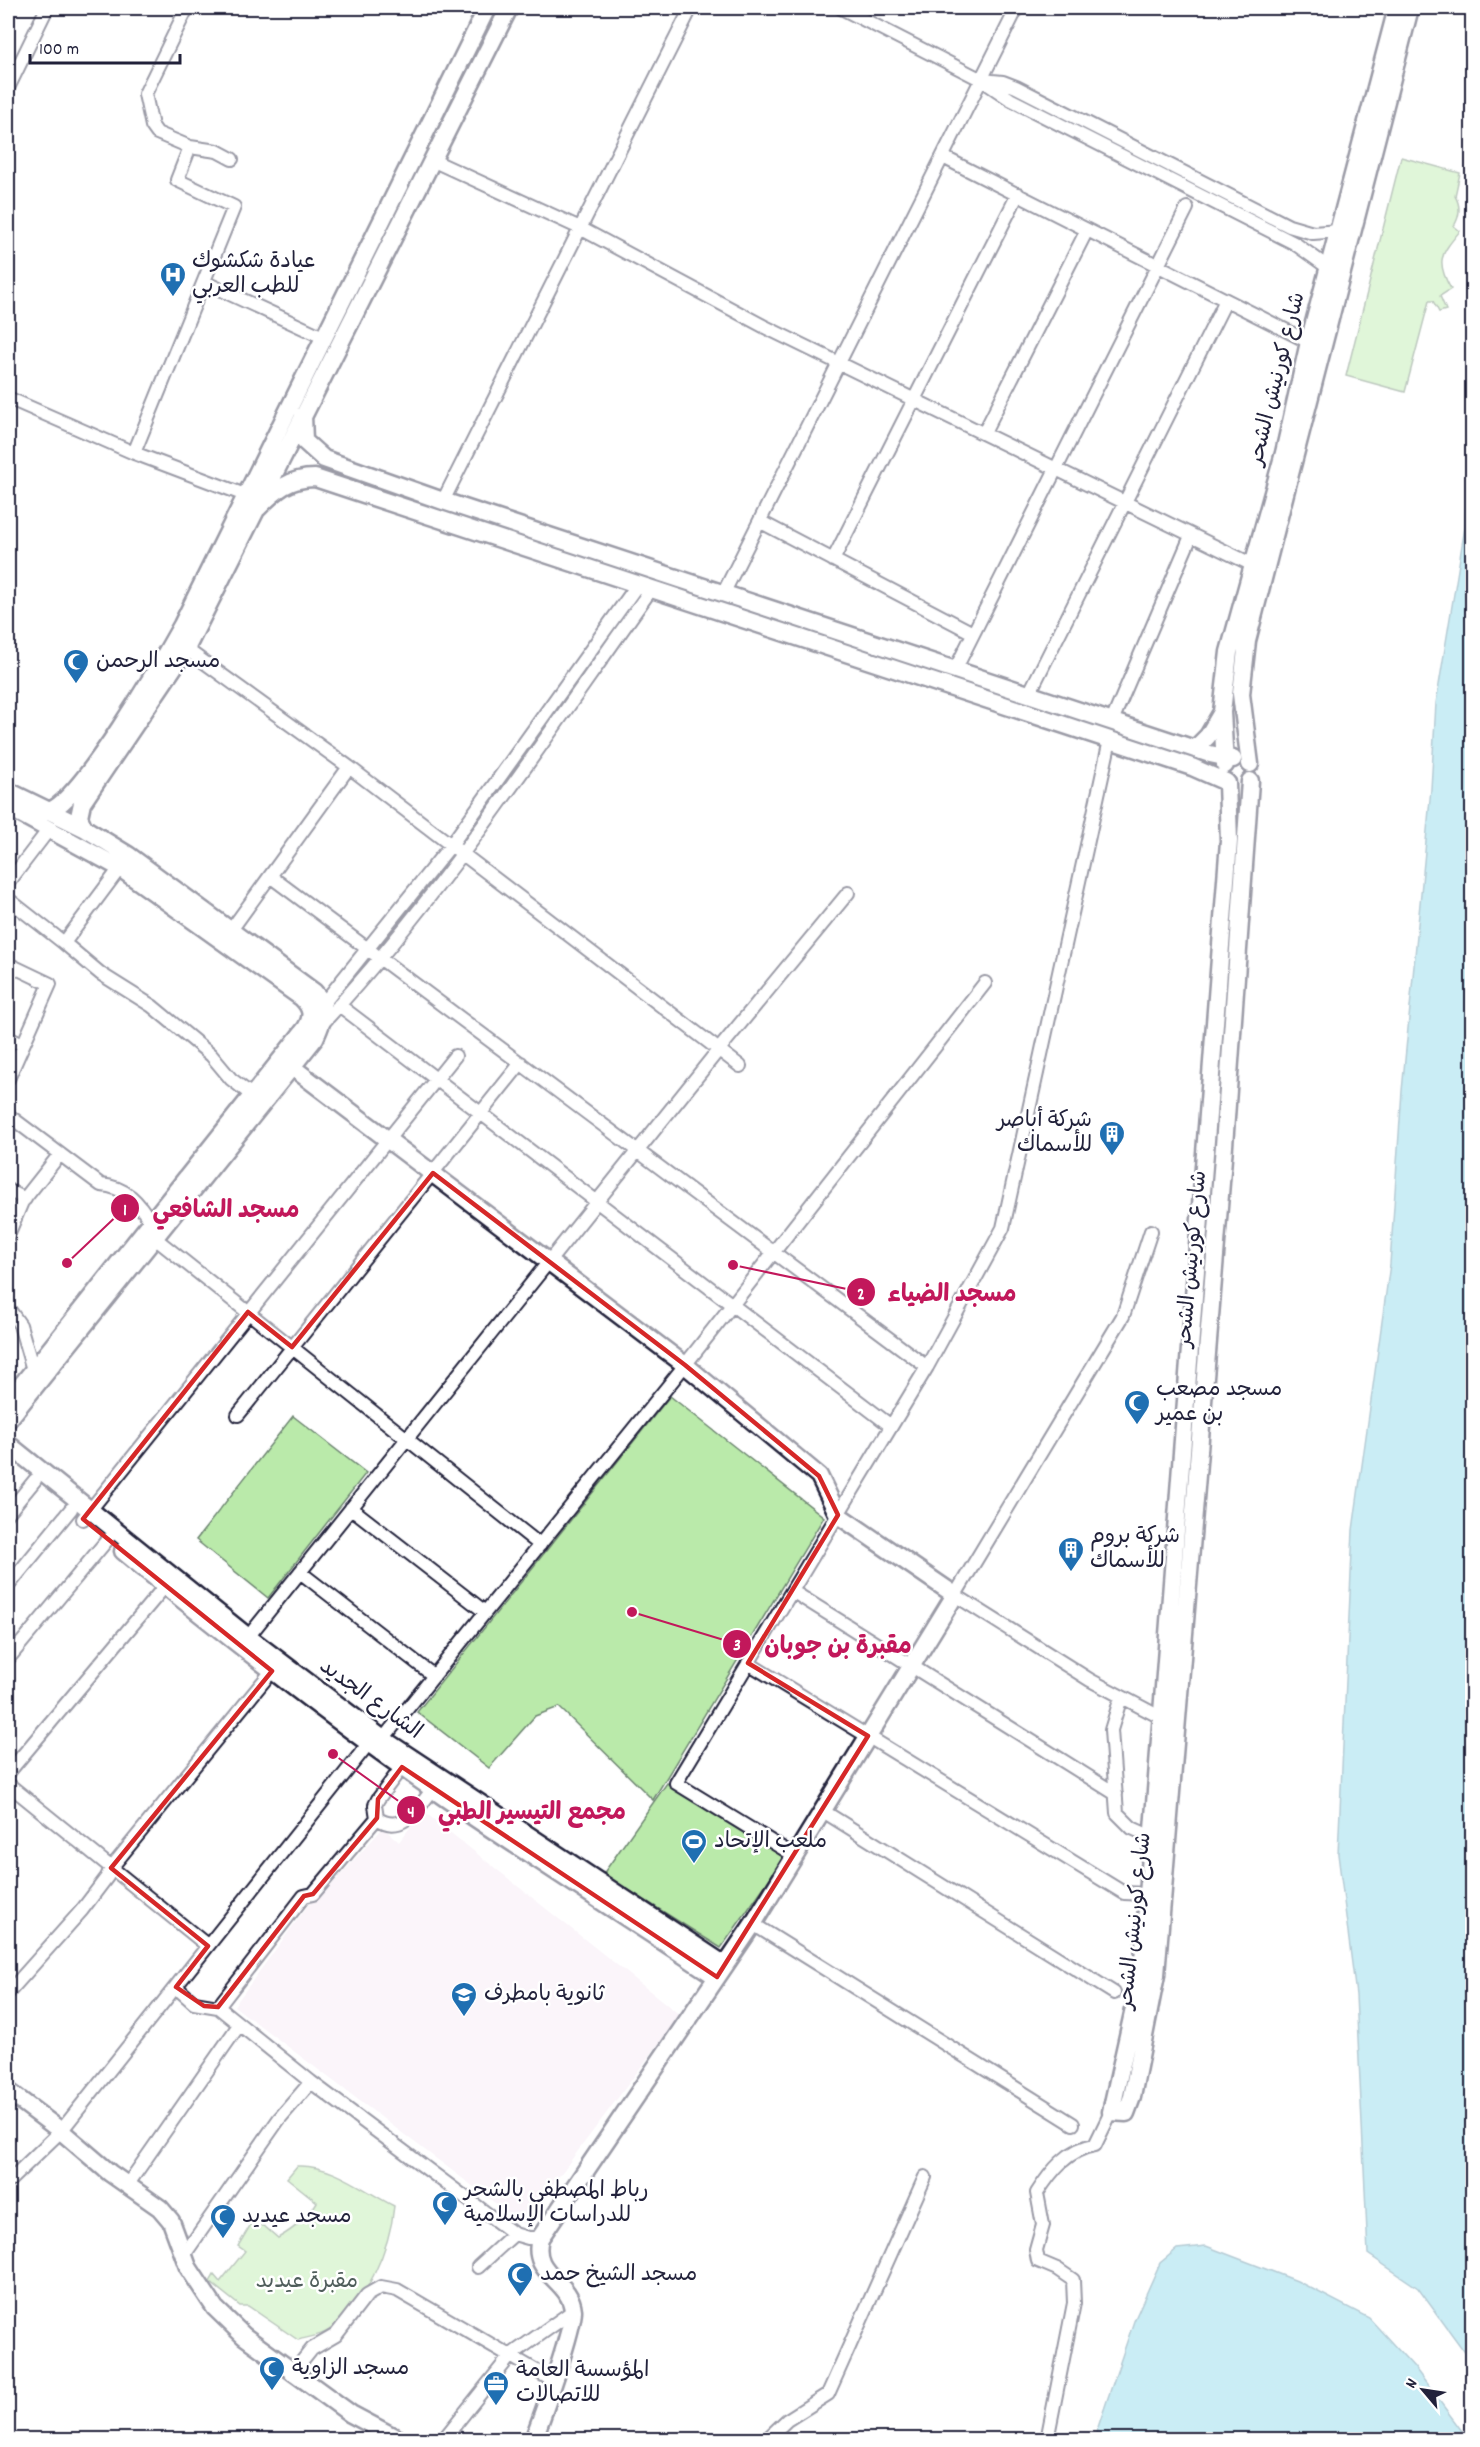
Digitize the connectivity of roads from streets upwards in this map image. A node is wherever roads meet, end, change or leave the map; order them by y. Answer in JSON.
{"nodes":[{"id":1,"x":47,"y":8,"type":"edge"},
{"id":2,"x":187,"y":8,"type":"edge"},
{"id":3,"x":487,"y":8,"type":"edge"},
{"id":4,"x":509,"y":8,"type":"edge"},
{"id":5,"x":691,"y":8,"type":"edge"},
{"id":6,"x":841,"y":8,"type":"edge"},
{"id":7,"x":1017,"y":8,"type":"edge"},
{"id":8,"x":1397,"y":8,"type":"edge"},
{"id":9,"x":1410,"y":8,"type":"edge"},
{"id":10,"x":1387,"y":73,"type":"junction"},
{"id":11,"x":982,"y":80,"type":"junction"},
{"id":12,"x":8,"y":88,"type":"edge"},
{"id":13,"x":190,"y":147,"type":"junction"},
{"id":14,"x":943,"y":157,"type":"junction"},
{"id":15,"x":232,"y":159,"type":"dead end"},
{"id":16,"x":434,"y":161,"type":"junction"},
{"id":17,"x":1018,"y":194,"type":"junction"},
{"id":18,"x":1188,"y":208,"type":"dead end"},
{"id":19,"x":580,"y":228,"type":"junction"},
{"id":20,"x":1087,"y":230,"type":"junction"},
{"id":21,"x":1339,"y":231,"type":"junction"},
{"id":22,"x":364,"y":255,"type":"junction"},
{"id":23,"x":381,"y":263,"type":"junction"},
{"id":24,"x":1160,"y":266,"type":"junction"},
{"id":25,"x":1329,"y":268,"type":"junction"},
{"id":26,"x":204,"y":282,"type":"junction"},
{"id":27,"x":1226,"y":300,"type":"junction"},
{"id":28,"x":322,"y":337,"type":"junction"},
{"id":29,"x":1309,"y":342,"type":"junction"},
{"id":30,"x":841,"y":362,"type":"junction"},
{"id":31,"x":8,"y":398,"type":"edge"},
{"id":32,"x":915,"y":399,"type":"junction"},
{"id":33,"x":303,"y":415,"type":"junction"},
{"id":34,"x":277,"y":430,"type":"junction"},
{"id":35,"x":984,"y":434,"type":"junction"},
{"id":36,"x":134,"y":453,"type":"junction"},
{"id":37,"x":284,"y":454,"type":"junction"},
{"id":38,"x":1290,"y":455,"type":"junction"},
{"id":39,"x":324,"y":459,"type":"junction"},
{"id":40,"x":262,"y":462,"type":"junction"},
{"id":41,"x":1055,"y":469,"type":"junction"},
{"id":42,"x":315,"y":478,"type":"junction"},
{"id":43,"x":245,"y":495,"type":"junction"},
{"id":44,"x":443,"y":501,"type":"junction"},
{"id":45,"x":1124,"y":503,"type":"junction"},
{"id":46,"x":258,"y":508,"type":"junction"},
{"id":47,"x":477,"y":512,"type":"junction"},
{"id":48,"x":761,"y":522,"type":"junction"},
{"id":49,"x":471,"y":529,"type":"junction"},
{"id":50,"x":1191,"y":536,"type":"junction"},
{"id":51,"x":833,"y":560,"type":"junction"},
{"id":52,"x":1253,"y":565,"type":"junction"},
{"id":53,"x":645,"y":586,"type":"junction"},
{"id":54,"x":723,"y":594,"type":"junction"},
{"id":55,"x":973,"y":633,"type":"junction"},
{"id":56,"x":186,"y":649,"type":"junction"},
{"id":57,"x":956,"y":670,"type":"junction"},
{"id":58,"x":1029,"y":694,"type":"junction"},
{"id":59,"x":1222,"y":712,"type":"junction"},
{"id":60,"x":1112,"y":721,"type":"junction"},
{"id":61,"x":1110,"y":740,"type":"junction"},
{"id":62,"x":1195,"y":749,"type":"junction"},
{"id":63,"x":1228,"y":760,"type":"junction"},
{"id":64,"x":1250,"y":764,"type":"junction"},
{"id":65,"x":100,"y":766,"type":"junction"},
{"id":66,"x":348,"y":767,"type":"junction"},
{"id":67,"x":1250,"y":781,"type":"junction"},
{"id":68,"x":1226,"y":783,"type":"junction"},
{"id":69,"x":8,"y":790,"type":"edge"},
{"id":70,"x":8,"y":807,"type":"edge"},
{"id":71,"x":42,"y":816,"type":"junction"},
{"id":72,"x":84,"y":828,"type":"junction"},
{"id":73,"x":451,"y":845,"type":"junction"},
{"id":74,"x":462,"y":853,"type":"junction"},
{"id":75,"x":120,"y":868,"type":"junction"},
{"id":76,"x":270,"y":876,"type":"junction"},
{"id":77,"x":8,"y":884,"type":"edge"},
{"id":78,"x":848,"y":894,"type":"dead end"},
{"id":79,"x":8,"y":899,"type":"edge"},
{"id":80,"x":231,"y":930,"type":"junction"},
{"id":81,"x":64,"y":942,"type":"junction"},
{"id":82,"x":368,"y":949,"type":"junction"},
{"id":83,"x":380,"y":958,"type":"junction"},
{"id":84,"x":8,"y":964,"type":"edge"},
{"id":85,"x":985,"y":983,"type":"dead end"},
{"id":86,"x":331,"y":1004,"type":"junction"},
{"id":87,"x":8,"y":1038,"type":"edge"},
{"id":88,"x":22,"y":1046,"type":"junction"},
{"id":89,"x":719,"y":1050,"type":"junction"},
{"id":90,"x":455,"y":1056,"type":"dead end"},
{"id":91,"x":521,"y":1063,"type":"junction"},
{"id":92,"x":740,"y":1066,"type":"dead end"},
{"id":93,"x":292,"y":1067,"type":"junction"},
{"id":94,"x":8,"y":1079,"type":"edge"},
{"id":95,"x":435,"y":1080,"type":"junction"},
{"id":96,"x":253,"y":1096,"type":"junction"},
{"id":97,"x":480,"y":1114,"type":"junction"},
{"id":98,"x":8,"y":1115,"type":"edge"},
{"id":99,"x":388,"y":1139,"type":"junction"},
{"id":100,"x":1224,"y":1146,"type":"junction"},
{"id":101,"x":1205,"y":1147,"type":"junction"},
{"id":102,"x":639,"y":1150,"type":"junction"},
{"id":103,"x":60,"y":1154,"type":"junction"},
{"id":104,"x":433,"y":1173,"type":"junction"},
{"id":105,"x":8,"y":1190,"type":"edge"},
{"id":106,"x":25,"y":1199,"type":"junction"},
{"id":107,"x":596,"y":1202,"type":"junction"},
{"id":108,"x":154,"y":1231,"type":"junction"},
{"id":109,"x":1151,"y":1231,"type":"dead end"},
{"id":110,"x":8,"y":1235,"type":"edge"},
{"id":111,"x":774,"y":1252,"type":"junction"},
{"id":112,"x":548,"y":1261,"type":"junction"},
{"id":113,"x":732,"y":1305,"type":"junction"},
{"id":114,"x":8,"y":1308,"type":"edge"},
{"id":115,"x":248,"y":1312,"type":"junction"},
{"id":116,"x":292,"y":1347,"type":"junction"},
{"id":117,"x":685,"y":1365,"type":"junction"},
{"id":118,"x":927,"y":1367,"type":"junction"},
{"id":119,"x":33,"y":1370,"type":"junction"},
{"id":120,"x":8,"y":1402,"type":"edge"},
{"id":121,"x":238,"y":1415,"type":"dead end"},
{"id":122,"x":8,"y":1420,"type":"edge"},
{"id":123,"x":891,"y":1426,"type":"junction"},
{"id":124,"x":407,"y":1439,"type":"junction"},
{"id":125,"x":8,"y":1444,"type":"edge"},
{"id":126,"x":8,"y":1459,"type":"edge"},
{"id":127,"x":35,"y":1480,"type":"junction"},
{"id":128,"x":351,"y":1508,"type":"junction"},
{"id":129,"x":8,"y":1513,"type":"edge"},
{"id":130,"x":82,"y":1513,"type":"junction"},
{"id":131,"x":838,"y":1515,"type":"junction"},
{"id":132,"x":108,"y":1539,"type":"junction"},
{"id":133,"x":1175,"y":1540,"type":"junction"},
{"id":134,"x":1193,"y":1541,"type":"junction"},
{"id":135,"x":540,"y":1545,"type":"junction"},
{"id":136,"x":300,"y":1572,"type":"junction"},
{"id":137,"x":8,"y":1586,"type":"edge"},
{"id":138,"x":165,"y":1586,"type":"junction"},
{"id":139,"x":792,"y":1591,"type":"junction"},
{"id":140,"x":956,"y":1595,"type":"junction"},
{"id":141,"x":485,"y":1612,"type":"junction"},
{"id":142,"x":248,"y":1637,"type":"junction"},
{"id":143,"x":8,"y":1659,"type":"edge"},
{"id":144,"x":748,"y":1663,"type":"junction"},
{"id":145,"x":912,"y":1665,"type":"junction"},
{"id":146,"x":272,"y":1671,"type":"junction"},
{"id":147,"x":434,"y":1676,"type":"junction"},
{"id":148,"x":1121,"y":1697,"type":"junction"},
{"id":149,"x":1160,"y":1718,"type":"junction"},
{"id":150,"x":868,"y":1736,"type":"junction"},
{"id":151,"x":376,"y":1744,"type":"junction"},
{"id":152,"x":402,"y":1767,"type":"junction"},
{"id":153,"x":8,"y":1773,"type":"edge"},
{"id":154,"x":8,"y":1784,"type":"edge"},
{"id":155,"x":434,"y":1789,"type":"junction"},
{"id":156,"x":1116,"y":1794,"type":"junction"},
{"id":157,"x":823,"y":1811,"type":"junction"},
{"id":158,"x":377,"y":1818,"type":"junction"},
{"id":159,"x":1152,"y":1837,"type":"junction"},
{"id":160,"x":795,"y":1856,"type":"junction"},
{"id":161,"x":111,"y":1868,"type":"junction"},
{"id":162,"x":1148,"y":1894,"type":"junction"},
{"id":163,"x":753,"y":1924,"type":"junction"},
{"id":164,"x":208,"y":1946,"type":"junction"},
{"id":165,"x":721,"y":1971,"type":"junction"},
{"id":166,"x":176,"y":1987,"type":"junction"},
{"id":167,"x":1114,"y":1992,"type":"dead end"},
{"id":168,"x":8,"y":1993,"type":"edge"},
{"id":169,"x":218,"y":2007,"type":"junction"},
{"id":170,"x":239,"y":2025,"type":"junction"},
{"id":171,"x":312,"y":2082,"type":"junction"},
{"id":172,"x":8,"y":2091,"type":"edge"},
{"id":173,"x":1111,"y":2112,"type":"junction"},
{"id":174,"x":1073,"y":2124,"type":"dead end"},
{"id":175,"x":62,"y":2131,"type":"junction"},
{"id":176,"x":925,"y":2176,"type":"dead end"},
{"id":177,"x":8,"y":2182,"type":"edge"},
{"id":178,"x":128,"y":2184,"type":"junction"},
{"id":179,"x":514,"y":2234,"type":"junction"},
{"id":180,"x":540,"y":2238,"type":"junction"},
{"id":181,"x":184,"y":2255,"type":"junction"},
{"id":182,"x":478,"y":2267,"type":"dead end"},
{"id":183,"x":573,"y":2311,"type":"junction"},
{"id":184,"x":511,"y":2355,"type":"junction"},
{"id":185,"x":292,"y":2374,"type":"junction"},
{"id":186,"x":552,"y":2380,"type":"junction"},
{"id":187,"x":547,"y":2403,"type":"junction"},
{"id":188,"x":400,"y":2439,"type":"edge"},
{"id":189,"x":443,"y":2439,"type":"edge"},
{"id":190,"x":528,"y":2439,"type":"edge"},
{"id":191,"x":533,"y":2439,"type":"edge"},
{"id":192,"x":766,"y":2439,"type":"edge"},
{"id":193,"x":1047,"y":2439,"type":"edge"}],
"edges":[{"from":1,"to":12,"type":"street"},
{"from":2,"to":13,"type":"street"},
{"from":3,"to":22,"type":"street"},
{"from":4,"to":16,"type":"street"},
{"from":5,"to":19,"type":"street"},
{"from":6,"to":11,"type":"street"},
{"from":7,"to":11,"type":"street"},
{"from":8,"to":10,"type":"street","name":"شارع كورنيش الشحر"},
{"from":9,"to":10,"type":"street","name":"شارع كورنيش الشحر"},
{"from":10,"to":21,"type":"street","name":"شارع كورنيش الشحر"},
{"from":10,"to":38,"type":"street","name":"شارع كورنيش الشحر"},
{"from":11,"to":14,"type":"street"},
{"from":11,"to":21,"type":"street"},
{"from":11,"to":25,"type":"street"},
{"from":13,"to":15,"type":"street"},
{"from":13,"to":26,"type":"street"},
{"from":14,"to":17,"type":"street"},
{"from":14,"to":30,"type":"street"},
{"from":16,"to":19,"type":"street"},
{"from":16,"to":23,"type":"street"},
{"from":17,"to":20,"type":"street"},
{"from":17,"to":32,"type":"street"},
{"from":18,"to":24,"type":"street"},
{"from":19,"to":30,"type":"street"},
{"from":19,"to":44,"type":"street"},
{"from":20,"to":24,"type":"street"},
{"from":20,"to":35,"type":"street"},
{"from":21,"to":25,"type":"street","name":"شارع كورنيش الشحر"},
{"from":22,"to":23,"type":"street"},
{"from":22,"to":28,"type":"street"},
{"from":23,"to":33,"type":"street"},
{"from":24,"to":27,"type":"street"},
{"from":24,"to":41,"type":"street"},
{"from":25,"to":29,"type":"street","name":"شارع كورنيش الشحر"},
{"from":26,"to":28,"type":"street"},
{"from":26,"to":36,"type":"street"},
{"from":27,"to":29,"type":"street"},
{"from":27,"to":45,"type":"street"},
{"from":28,"to":34,"type":"street"},
{"from":29,"to":38,"type":"street","name":"شارع كورنيش الشحر"},
{"from":30,"to":32,"type":"street"},
{"from":30,"to":48,"type":"street"},
{"from":31,"to":36,"type":"street"},
{"from":32,"to":35,"type":"street"},
{"from":32,"to":51,"type":"street"},
{"from":33,"to":37,"type":"street"},
{"from":33,"to":39,"type":"street"},
{"from":34,"to":37,"type":"street"},
{"from":34,"to":40,"type":"street"},
{"from":35,"to":41,"type":"street"},
{"from":36,"to":43,"type":"street"},
{"from":37,"to":39,"type":"street"},
{"from":37,"to":40,"type":"street"},
{"from":37,"to":42,"type":"street"},
{"from":37,"to":46,"type":"street"},
{"from":38,"to":52,"type":"street","name":"شارع كورنيش الشحر"},
{"from":38,"to":64,"type":"street","name":"شارع كورنيش الشحر"},
{"from":39,"to":44,"type":"street"},
{"from":40,"to":43,"type":"street"},
{"from":41,"to":45,"type":"street"},
{"from":41,"to":55,"type":"street"},
{"from":42,"to":46,"type":"street"},
{"from":42,"to":49,"type":"street"},
{"from":43,"to":65,"type":"street"},
{"from":44,"to":47,"type":"street"},
{"from":45,"to":50,"type":"street"},
{"from":45,"to":58,"type":"street"},
{"from":46,"to":56,"type":"street"},
{"from":47,"to":49,"type":"street"},
{"from":47,"to":54,"type":"street"},
{"from":48,"to":51,"type":"street"},
{"from":48,"to":54,"type":"street"},
{"from":49,"to":53,"type":"street"},
{"from":50,"to":52,"type":"street"},
{"from":50,"to":60,"type":"street"},
{"from":51,"to":55,"type":"street"},
{"from":52,"to":59,"type":"street","name":"شارع كورنيش الشحر"},
{"from":53,"to":61,"type":"street"},
{"from":53,"to":73,"type":"street"},
{"from":53,"to":74,"type":"street"},
{"from":54,"to":57,"type":"street"},
{"from":55,"to":57,"type":"street"},
{"from":56,"to":65,"type":"street"},
{"from":56,"to":66,"type":"street"},
{"from":57,"to":58,"type":"street"},
{"from":58,"to":60,"type":"street"},
{"from":59,"to":62,"type":"street"},
{"from":59,"to":63,"type":"street","name":"شارع كورنيش الشحر"},
{"from":60,"to":62,"type":"street"},
{"from":61,"to":68,"type":"street"},
{"from":61,"to":118,"type":"street"},
{"from":62,"to":63,"type":"street"},
{"from":63,"to":64,"type":"street"},
{"from":63,"to":68,"type":"street"},
{"from":64,"to":67,"type":"street"},
{"from":65,"to":71,"type":"street"},
{"from":65,"to":72,"type":"street"},
{"from":66,"to":73,"type":"street"},
{"from":66,"to":76,"type":"street"},
{"from":67,"to":68,"type":"street"},
{"from":67,"to":100,"type":"street","name":"شارع كورنيش الشحر"},
{"from":68,"to":101,"type":"street","name":"شارع كورنيش الشحر"},
{"from":69,"to":71,"type":"street"},
{"from":70,"to":71,"type":"street"},
{"from":71,"to":72,"type":"street"},
{"from":71,"to":75,"type":"street"},
{"from":71,"to":77,"type":"street"},
{"from":72,"to":80,"type":"street"},
{"from":73,"to":74,"type":"street"},
{"from":73,"to":82,"type":"street"},
{"from":74,"to":83,"type":"street"},
{"from":74,"to":89,"type":"street"},
{"from":75,"to":81,"type":"street"},
{"from":75,"to":96,"type":"street"},
{"from":76,"to":80,"type":"street"},
{"from":76,"to":82,"type":"street"},
{"from":78,"to":89,"type":"street"},
{"from":79,"to":81,"type":"street"},
{"from":80,"to":86,"type":"street"},
{"from":81,"to":96,"type":"street"},
{"from":82,"to":83,"type":"street"},
{"from":82,"to":86,"type":"street"},
{"from":83,"to":86,"type":"street"},
{"from":83,"to":91,"type":"street"},
{"from":84,"to":88,"type":"street"},
{"from":85,"to":111,"type":"street"},
{"from":86,"to":93,"type":"street"},
{"from":86,"to":95,"type":"street"},
{"from":87,"to":88,"type":"street"},
{"from":88,"to":94,"type":"street"},
{"from":89,"to":92,"type":"street"},
{"from":89,"to":102,"type":"street"},
{"from":90,"to":95,"type":"street"},
{"from":91,"to":97,"type":"street"},
{"from":91,"to":102,"type":"street"},
{"from":93,"to":99,"type":"street"},
{"from":93,"to":108,"type":"street"},
{"from":95,"to":97,"type":"street"},
{"from":95,"to":99,"type":"street"},
{"from":96,"to":108,"type":"street"},
{"from":97,"to":104,"type":"street"},
{"from":97,"to":107,"type":"street"},
{"from":98,"to":103,"type":"street"},
{"from":99,"to":104,"type":"street"},
{"from":99,"to":115,"type":"street"},
{"from":100,"to":101,"type":"street"},
{"from":100,"to":134,"type":"street","name":"شارع كورنيش الشحر"},
{"from":101,"to":133,"type":"street","name":"شارع كورنيش الشحر"},
{"from":102,"to":107,"type":"street"},
{"from":102,"to":111,"type":"street"},
{"from":103,"to":106,"type":"street"},
{"from":103,"to":108,"type":"street"},
{"from":104,"to":112,"type":"street"},
{"from":104,"to":116,"type":"street"},
{"from":105,"to":106,"type":"street"},
{"from":106,"to":110,"type":"street"},
{"from":107,"to":112,"type":"street"},
{"from":107,"to":113,"type":"street"},
{"from":108,"to":115,"type":"street"},
{"from":108,"to":119,"type":"street"},
{"from":108,"to":122,"type":"street"},
{"from":109,"to":140,"type":"street"},
{"from":111,"to":113,"type":"street"},
{"from":111,"to":118,"type":"street"},
{"from":112,"to":117,"type":"street"},
{"from":112,"to":124,"type":"street"},
{"from":113,"to":117,"type":"street"},
{"from":113,"to":123,"type":"street"},
{"from":114,"to":119,"type":"street"},
{"from":115,"to":116,"type":"street"},
{"from":115,"to":130,"type":"street"},
{"from":116,"to":121,"type":"street"},
{"from":116,"to":124,"type":"street"},
{"from":117,"to":131,"type":"street"},
{"from":117,"to":135,"type":"street"},
{"from":118,"to":123,"type":"street"},
{"from":119,"to":120,"type":"street"},
{"from":123,"to":131,"type":"street"},
{"from":124,"to":128,"type":"street"},
{"from":124,"to":135,"type":"street"},
{"from":125,"to":130,"type":"street","name":"الشارع الجديد"},
{"from":126,"to":127,"type":"street","name":"الشارع الجديد"},
{"from":127,"to":129,"type":"street"},
{"from":127,"to":130,"type":"street","name":"الشارع الجديد"},
{"from":128,"to":136,"type":"street"},
{"from":128,"to":141,"type":"street"},
{"from":130,"to":132,"type":"street","name":"الشارع الجديد"},
{"from":130,"to":137,"type":"street"},
{"from":130,"to":142,"type":"street","name":"الشارع الجديد"},
{"from":131,"to":139,"type":"street"},
{"from":131,"to":140,"type":"street"},
{"from":132,"to":138,"type":"street","name":"الشارع الجديد"},
{"from":132,"to":143,"type":"street"},
{"from":133,"to":134,"type":"street"},
{"from":133,"to":149,"type":"street","name":"شارع كورنيش الشحر"},
{"from":134,"to":173,"type":"street","name":"شارع كورنيش الشحر"},
{"from":135,"to":141,"type":"street"},
{"from":136,"to":142,"type":"street"},
{"from":136,"to":147,"type":"street"},
{"from":138,"to":146,"type":"street","name":"الشارع الجديد"},
{"from":138,"to":153,"type":"street"},
{"from":139,"to":144,"type":"street"},
{"from":139,"to":145,"type":"street"},
{"from":140,"to":145,"type":"street"},
{"from":140,"to":148,"type":"street"},
{"from":141,"to":147,"type":"street"},
{"from":142,"to":151,"type":"street","name":"الشارع الجديد"},
{"from":144,"to":150,"type":"street"},
{"from":144,"to":160,"type":"street"},
{"from":145,"to":150,"type":"street"},
{"from":145,"to":156,"type":"street"},
{"from":146,"to":151,"type":"street","name":"الشارع الجديد"},
{"from":146,"to":161,"type":"street"},
{"from":147,"to":151,"type":"street"},
{"from":148,"to":149,"type":"street"},
{"from":148,"to":156,"type":"street"},
{"from":149,"to":159,"type":"street","name":"شارع كورنيش الشحر"},
{"from":150,"to":157,"type":"street"},
{"from":150,"to":162,"type":"street"},
{"from":151,"to":152,"type":"street","name":"الشارع الجديد"},
{"from":151,"to":164,"type":"street"},
{"from":151,"to":165,"type":"street","name":"الشارع الجديد"},
{"from":152,"to":155,"type":"street","name":"الشارع الجديد"},
{"from":152,"to":158,"type":"street"},
{"from":154,"to":161,"type":"street"},
{"from":155,"to":158,"type":"street"},
{"from":155,"to":165,"type":"street","name":"الشارع الجديد"},
{"from":156,"to":159,"type":"street"},
{"from":157,"to":160,"type":"street"},
{"from":157,"to":167,"type":"street"},
{"from":158,"to":169,"type":"street"},
{"from":159,"to":162,"type":"street","name":"شارع كورنيش الشحر"},
{"from":160,"to":163,"type":"street"},
{"from":161,"to":164,"type":"street"},
{"from":161,"to":168,"type":"street"},
{"from":162,"to":173,"type":"street","name":"شارع كورنيش الشحر"},
{"from":163,"to":165,"type":"street"},
{"from":163,"to":174,"type":"street"},
{"from":164,"to":166,"type":"street"},
{"from":165,"to":180,"type":"street"},
{"from":166,"to":169,"type":"street"},
{"from":166,"to":175,"type":"street"},
{"from":169,"to":170,"type":"street"},
{"from":170,"to":171,"type":"street"},
{"from":170,"to":178,"type":"street"},
{"from":171,"to":179,"type":"street"},
{"from":171,"to":181,"type":"street"},
{"from":172,"to":175,"type":"street"},
{"from":173,"to":193,"type":"street"},
{"from":175,"to":177,"type":"street"},
{"from":175,"to":178,"type":"street"},
{"from":176,"to":192,"type":"street"},
{"from":178,"to":181,"type":"street"},
{"from":179,"to":180,"type":"street"},
{"from":179,"to":182,"type":"street"},
{"from":180,"to":183,"type":"street"},
{"from":181,"to":185,"type":"street"},
{"from":183,"to":184,"type":"street"},
{"from":183,"to":186,"type":"street"},
{"from":184,"to":185,"type":"street"},
{"from":184,"to":186,"type":"street"},
{"from":184,"to":189,"type":"street"},
{"from":185,"to":188,"type":"street"},
{"from":186,"to":187,"type":"street"},
{"from":187,"to":190,"type":"street"},
{"from":187,"to":191,"type":"street"}]}
